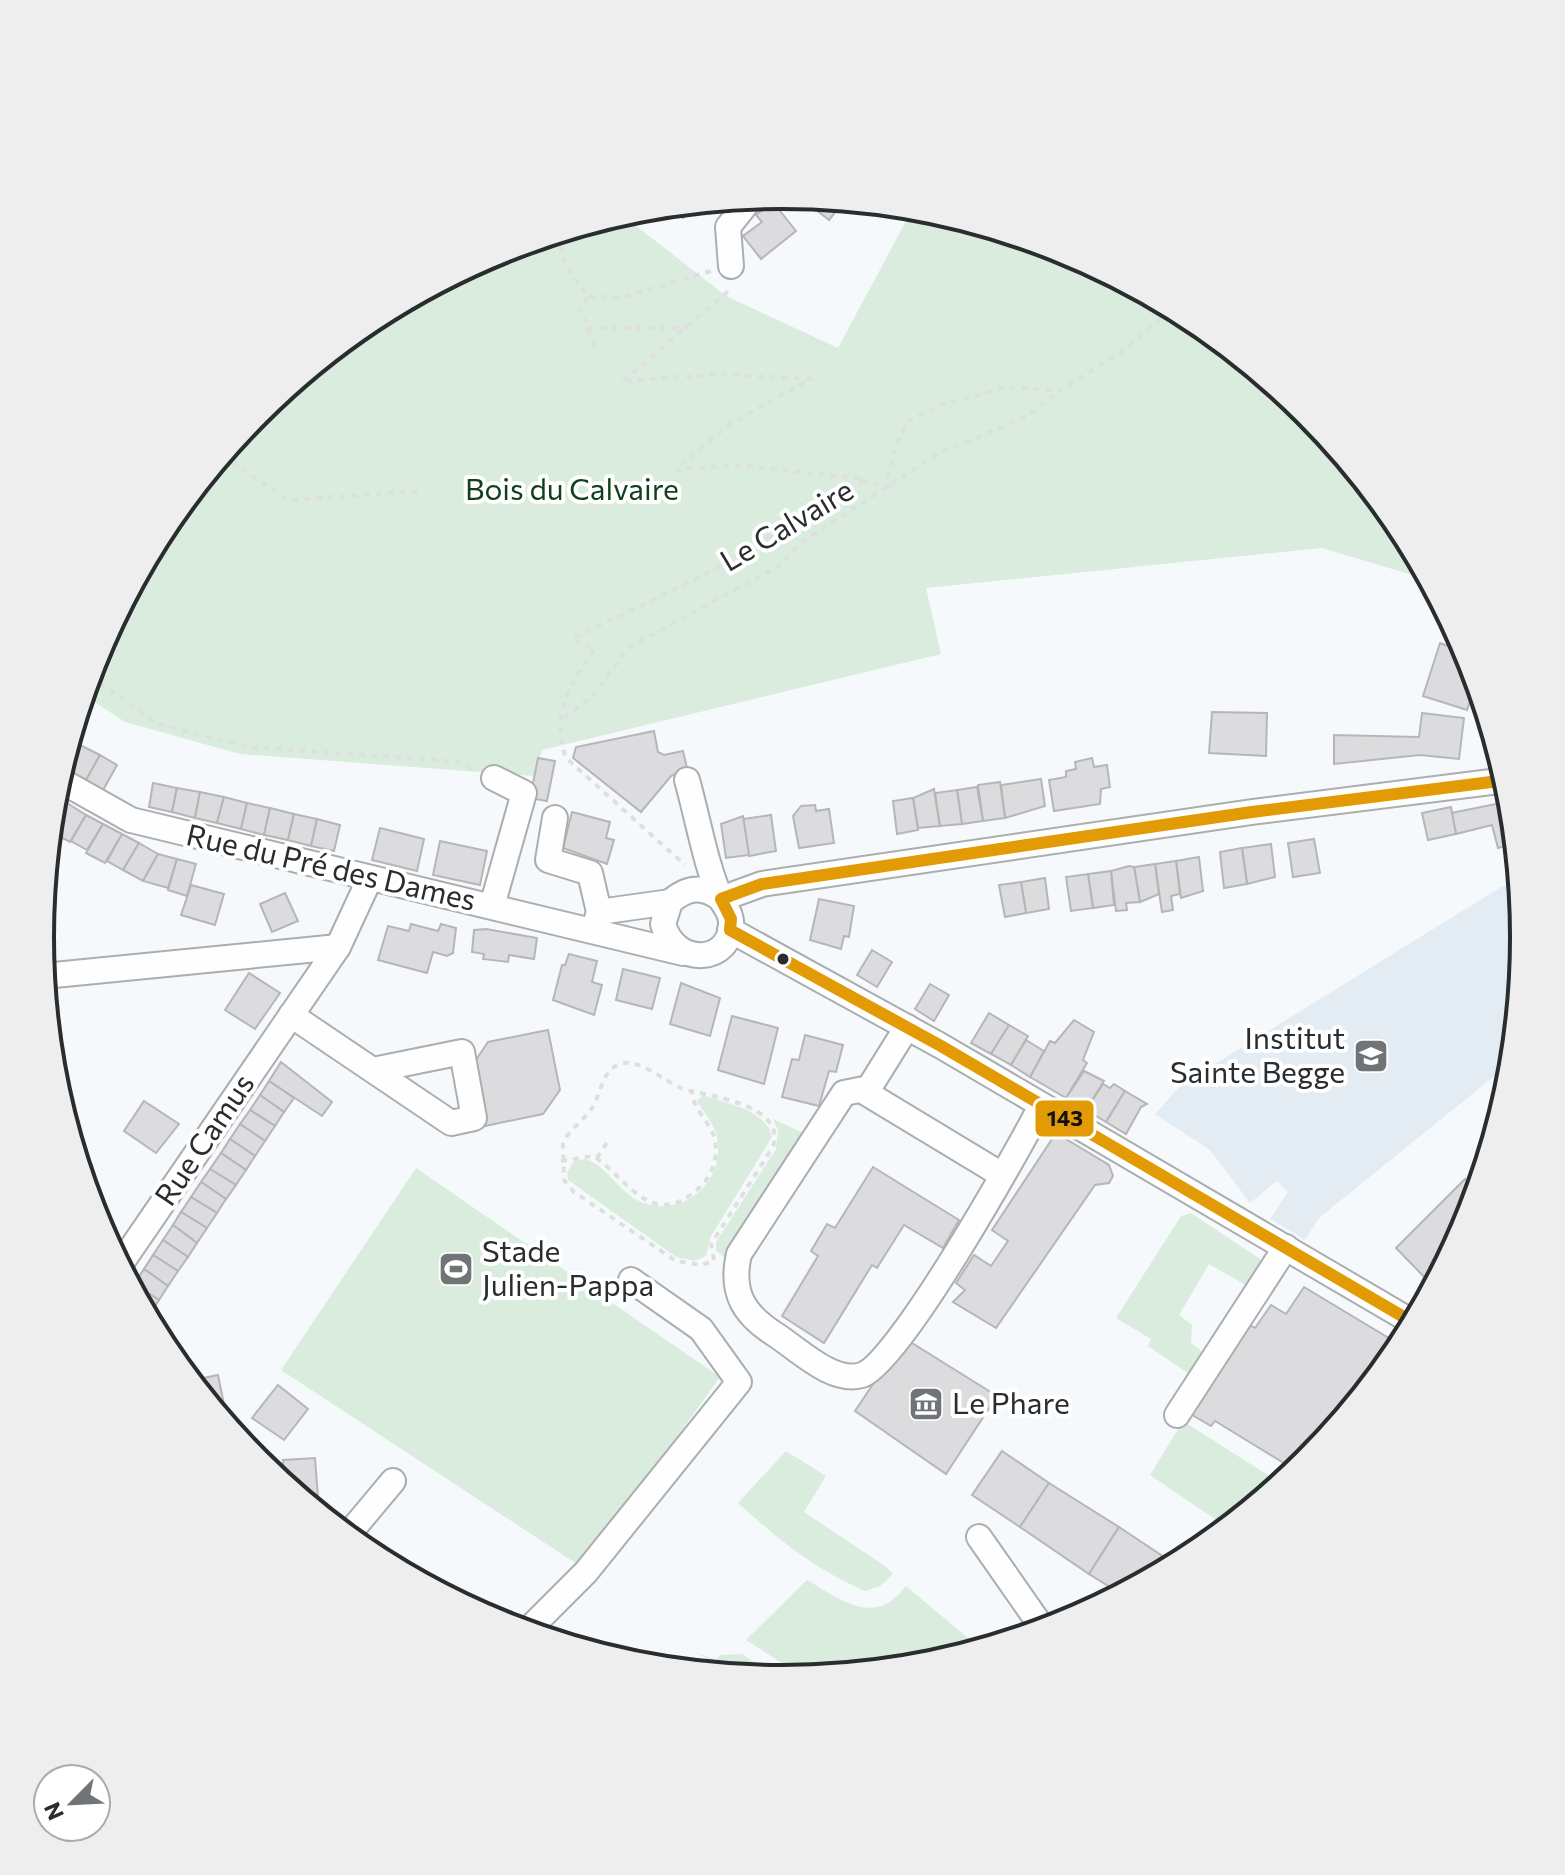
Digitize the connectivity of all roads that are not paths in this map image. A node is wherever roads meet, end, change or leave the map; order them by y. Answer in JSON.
{"nodes":[{"id":1,"x":741,"y":211,"type":"edge"},
{"id":2,"x":731,"y":266,"type":"road end"},
{"id":3,"x":494,"y":778,"type":"road end"},
{"id":4,"x":687,"y":780,"type":"dead end"},
{"id":5,"x":1494,"y":782,"type":"edge"},
{"id":6,"x":70,"y":786,"type":"edge"},
{"id":7,"x":555,"y":818,"type":"dead end"},
{"id":8,"x":370,"y":878,"type":"junction"},
{"id":9,"x":717,"y":896,"type":"junction"},
{"id":10,"x":492,"y":906,"type":"junction"},
{"id":11,"x":668,"y":907,"type":"junction"},
{"id":12,"x":602,"y":925,"type":"junction"},
{"id":13,"x":730,"y":930,"type":"junction"},
{"id":14,"x":338,"y":947,"type":"junction"},
{"id":15,"x":683,"y":953,"type":"junction"},
{"id":16,"x":56,"y":975,"type":"edge"},
{"id":17,"x":291,"y":1015,"type":"junction"},
{"id":18,"x":907,"y":1027,"type":"junction"},
{"id":19,"x":373,"y":1070,"type":"dead end"},
{"id":20,"x":863,"y":1091,"type":"junction"},
{"id":21,"x":1041,"y":1106,"type":"junction"},
{"id":22,"x":1002,"y":1175,"type":"junction"},
{"id":23,"x":1286,"y":1247,"type":"junction"},
{"id":24,"x":127,"y":1255,"type":"edge"},
{"id":25,"x":631,"y":1280,"type":"dead end"},
{"id":26,"x":1404,"y":1317,"type":"edge"},
{"id":27,"x":1177,"y":1415,"type":"dead end"},
{"id":28,"x":393,"y":1481,"type":"dead end"},
{"id":29,"x":355,"y":1526,"type":"edge"},
{"id":30,"x":979,"y":1537,"type":"dead end"},
{"id":31,"x":1037,"y":1620,"type":"edge"},
{"id":32,"x":536,"y":1622,"type":"edge"}],
"edges":[{"from":1,"to":2,"type":"street"},
{"from":3,"to":10,"type":"street"},
{"from":4,"to":9,"type":"street"},
{"from":5,"to":9,"type":"street"},
{"from":6,"to":8,"type":"street","name":"Rue du Pré des Dames"},
{"from":7,"to":12,"type":"street"},
{"from":8,"to":10,"type":"street","name":"Rue du Pré des Dames"},
{"from":8,"to":14,"type":"street","name":"Rue Camus"},
{"from":9,"to":11,"type":"street"},
{"from":9,"to":13,"type":"street"},
{"from":10,"to":12,"type":"street","name":"Rue du Pré des Dames"},
{"from":11,"to":12,"type":"street"},
{"from":11,"to":15,"type":"street"},
{"from":12,"to":15,"type":"street","name":"Rue du Pré des Dames"},
{"from":13,"to":15,"type":"street"},
{"from":13,"to":18,"type":"street"},
{"from":14,"to":16,"type":"street"},
{"from":14,"to":17,"type":"street","name":"Rue Camus"},
{"from":17,"to":19,"type":"street"},
{"from":17,"to":24,"type":"street","name":"Rue Camus"},
{"from":18,"to":20,"type":"street"},
{"from":18,"to":21,"type":"street"},
{"from":20,"to":22,"type":"street"},
{"from":20,"to":22,"type":"street"},
{"from":21,"to":22,"type":"street"},
{"from":21,"to":23,"type":"street"},
{"from":23,"to":26,"type":"street"},
{"from":23,"to":27,"type":"street"},
{"from":25,"to":32,"type":"street"},
{"from":28,"to":29,"type":"street"},
{"from":30,"to":31,"type":"street"}]}
